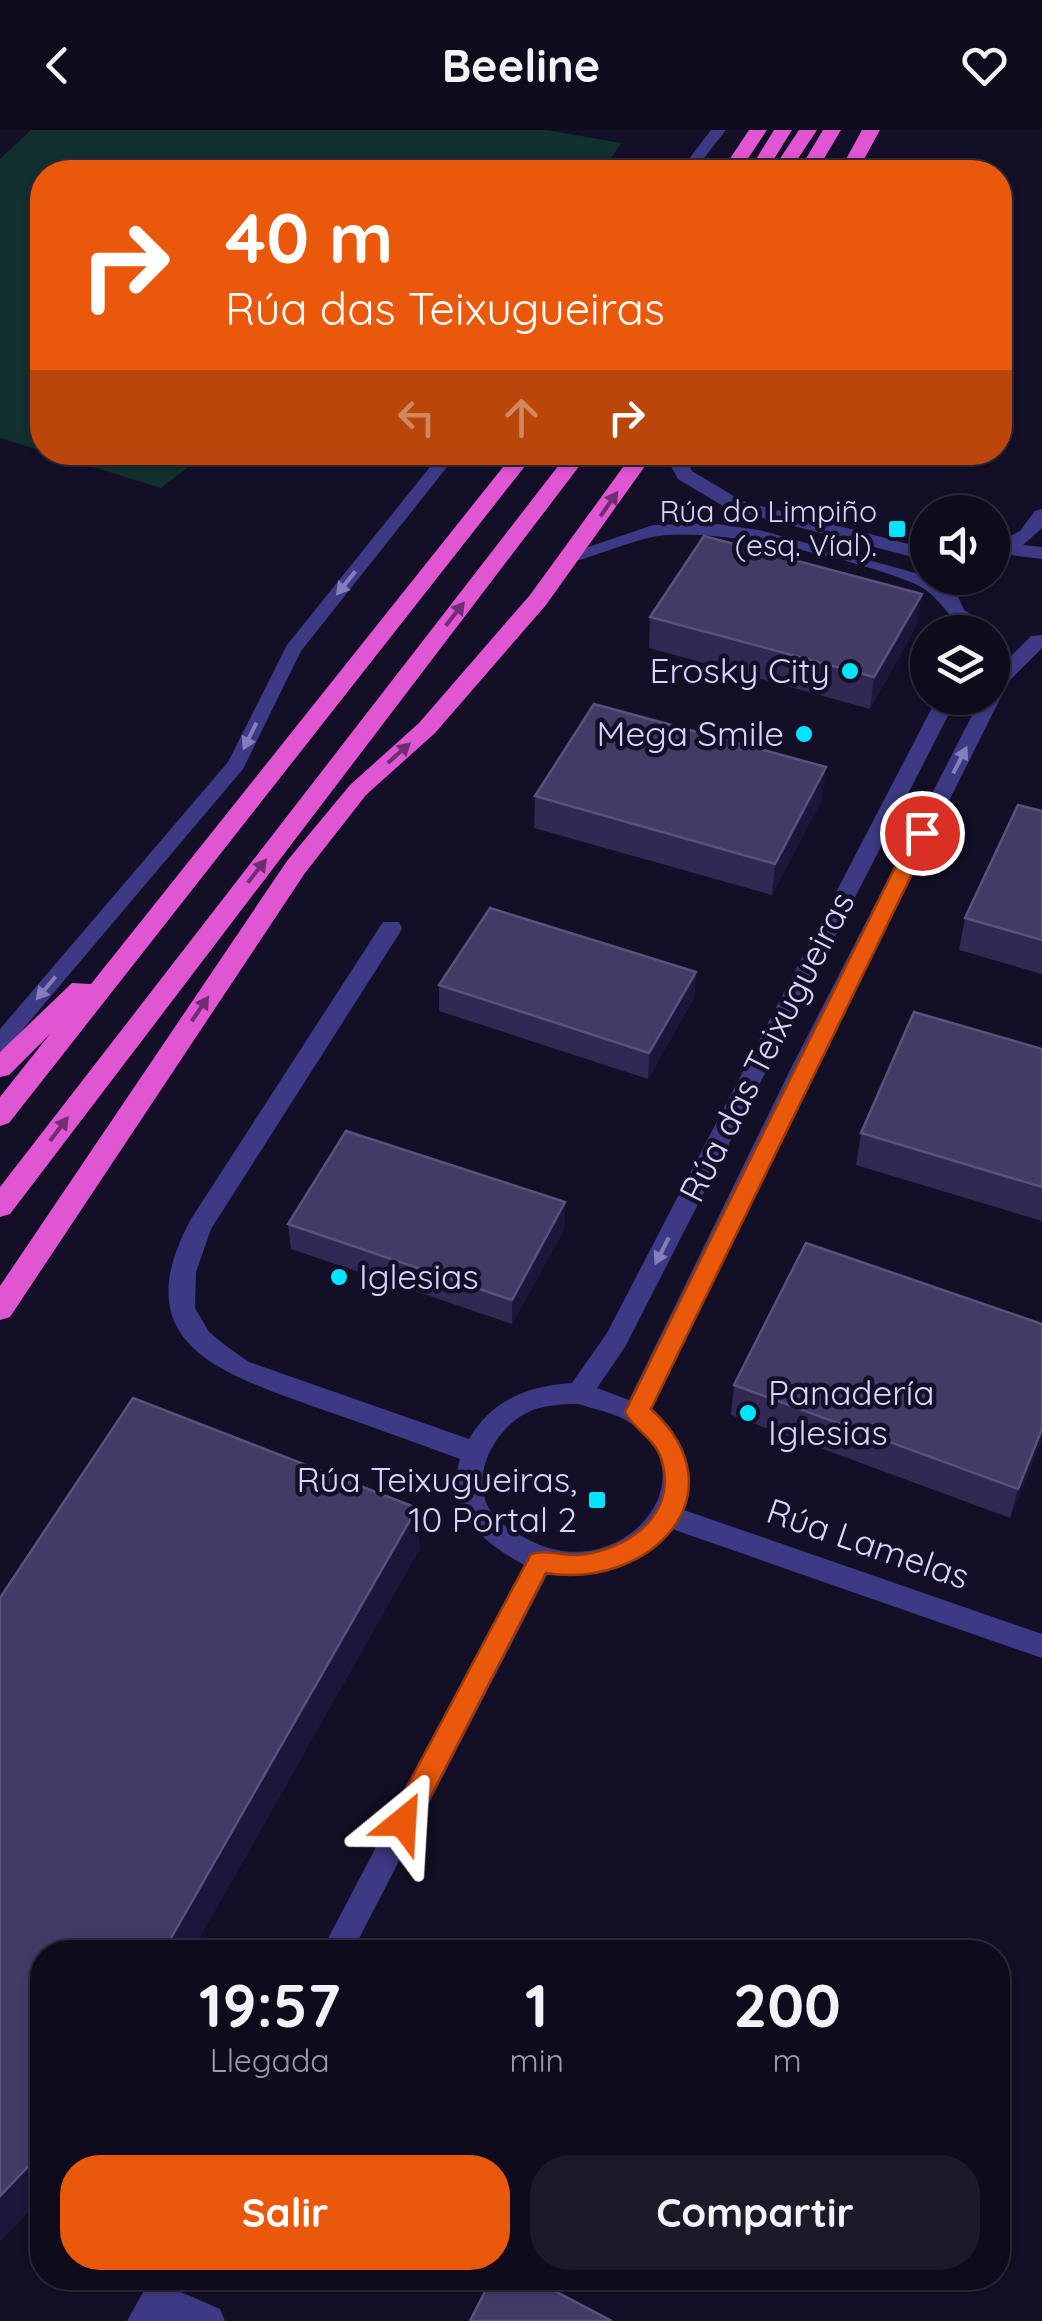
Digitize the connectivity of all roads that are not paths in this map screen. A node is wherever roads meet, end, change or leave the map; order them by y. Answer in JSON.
{"nodes":[{"id":1,"x":719,"y":130,"type":"edge"},
{"id":2,"x":758,"y":130,"type":"edge"},
{"id":3,"x":783,"y":130,"type":"edge"},
{"id":4,"x":808,"y":130,"type":"edge"},
{"id":5,"x":832,"y":130,"type":"edge"},
{"id":6,"x":871,"y":130,"type":"edge"},
{"id":7,"x":695,"y":160,"type":"edge"},
{"id":8,"x":738,"y":160,"type":"edge"},
{"id":9,"x":764,"y":160,"type":"edge"},
{"id":10,"x":788,"y":160,"type":"edge"},
{"id":11,"x":814,"y":160,"type":"edge"},
{"id":12,"x":855,"y":160,"type":"edge"},
{"id":13,"x":441,"y":465,"type":"edge"},
{"id":14,"x":516,"y":465,"type":"edge"},
{"id":15,"x":570,"y":465,"type":"edge"},
{"id":16,"x":636,"y":465,"type":"edge"},
{"id":17,"x":679,"y":465,"type":"edge"},
{"id":18,"x":1042,"y":515,"type":"edge"},
{"id":19,"x":1010,"y":544,"type":"edge"},
{"id":20,"x":910,"y":550,"type":"edge"},
{"id":21,"x":1010,"y":551,"type":"edge"},
{"id":22,"x":1042,"y":553,"type":"edge"},
{"id":23,"x":572,"y":556,"type":"junction"},
{"id":24,"x":947,"y":595,"type":"edge"},
{"id":25,"x":947,"y":600,"type":"junction"},
{"id":26,"x":962,"y":615,"type":"edge"},
{"id":27,"x":1010,"y":636,"type":"edge"},
{"id":28,"x":1040,"y":640,"type":"edge"},
{"id":29,"x":1010,"y":668,"type":"edge"},
{"id":30,"x":938,"y":715,"type":"edge"},
{"id":31,"x":982,"y":715,"type":"edge"},
{"id":32,"x":161,"y":912,"type":"junction"},
{"id":33,"x":390,"y":928,"type":"dead end"},
{"id":34,"x":192,"y":954,"type":"junction"},
{"id":35,"x":0,"y":1042,"type":"edge"},
{"id":36,"x":0,"y":1068,"type":"edge"},
{"id":37,"x":145,"y":1090,"type":"junction"},
{"id":38,"x":0,"y":1116,"type":"edge"},
{"id":39,"x":0,"y":1207,"type":"edge"},
{"id":40,"x":0,"y":1308,"type":"edge"},
{"id":41,"x":579,"y":1392,"type":"junction"},
{"id":42,"x":637,"y":1412,"type":"junction"},
{"id":43,"x":473,"y":1452,"type":"junction"},
{"id":44,"x":668,"y":1517,"type":"junction"},
{"id":45,"x":540,"y":1562,"type":"junction"},
{"id":46,"x":1042,"y":1646,"type":"edge"},
{"id":47,"x":342,"y":1940,"type":"edge"},
{"id":48,"x":158,"y":2299,"type":"edge"},
{"id":49,"x":208,"y":2321,"type":"edge"}],
"edges":[{"from":1,"to":7,"type":"lane"},
{"from":2,"to":8,"type":"highway"},
{"from":3,"to":9,"type":"highway"},
{"from":4,"to":10,"type":"highway"},
{"from":5,"to":11,"type":"highway"},
{"from":6,"to":12,"type":"highway"},
{"from":13,"to":35,"type":"lane","one_way":true},
{"from":14,"to":32,"type":"highway"},
{"from":34,"to":15,"type":"highway","one_way":true},
{"from":23,"to":16,"type":"highway","one_way":true},
{"from":17,"to":20,"type":"street"},
{"from":18,"to":19,"type":"street"},
{"from":21,"to":22,"type":"street"},
{"from":23,"to":25,"type":"street","name":"Rúa das Teixugueiras"},
{"from":37,"to":23,"type":"highway","one_way":true},
{"from":24,"to":25,"type":"street"},
{"from":25,"to":26,"type":"street","name":"Rúa das Teixugueiras"},
{"from":27,"to":28,"type":"street","name":"Rúa das Teixugueiras"},
{"from":28,"to":29,"type":"street","name":"Rúa das Teixugueiras"},
{"from":30,"to":41,"type":"street","name":"Rúa das Teixugueiras","one_way":true},
{"from":42,"to":31,"type":"street","name":"Rúa das Teixugueiras","one_way":true},
{"from":32,"to":36,"type":"highway"},
{"from":32,"to":38,"type":"highway"},
{"from":33,"to":43,"type":"street"},
{"from":34,"to":37,"type":"highway"},
{"from":39,"to":34,"type":"highway","one_way":true},
{"from":37,"to":40,"type":"highway"},
{"from":41,"to":42,"type":"street"},
{"from":41,"to":43,"type":"street"},
{"from":42,"to":44,"type":"street"},
{"from":43,"to":45,"type":"street"},
{"from":44,"to":45,"type":"street"},
{"from":44,"to":46,"type":"street","name":"Rúa Lamelas"},
{"from":45,"to":47,"type":"street"},
{"from":48,"to":49,"type":"street"}]}
